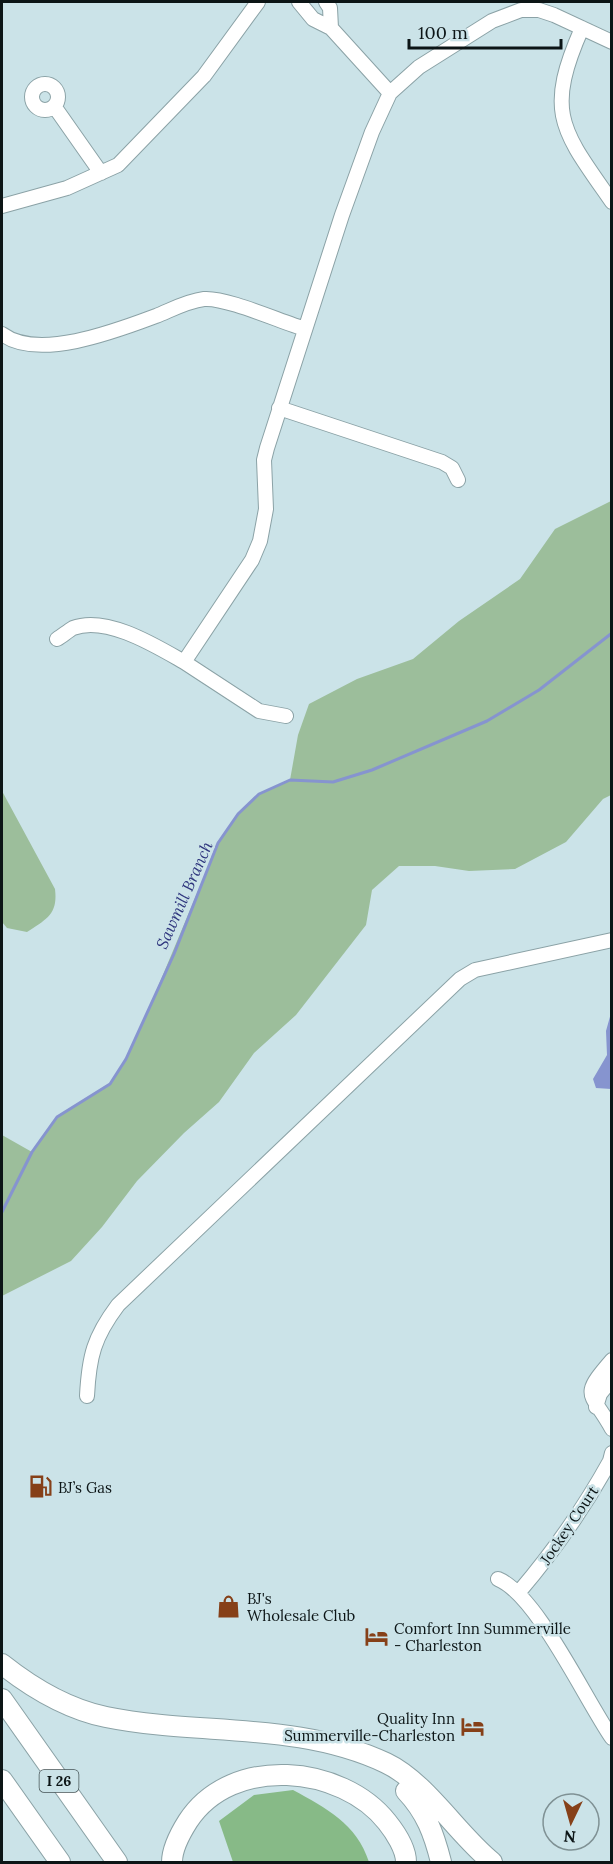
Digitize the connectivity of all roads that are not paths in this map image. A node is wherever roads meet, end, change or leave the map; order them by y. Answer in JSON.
{"nodes":[{"id":1,"x":258,"y":2,"type":"edge"},
{"id":2,"x":300,"y":2,"type":"edge"},
{"id":3,"x":326,"y":2,"type":"edge"},
{"id":4,"x":331,"y":28,"type":"junction"},
{"id":5,"x":582,"y":28,"type":"junction"},
{"id":6,"x":612,"y":42,"type":"edge"},
{"id":7,"x":390,"y":93,"type":"junction"},
{"id":8,"x":54,"y":106,"type":"dead end"},
{"id":9,"x":101,"y":173,"type":"junction"},
{"id":10,"x":612,"y":202,"type":"edge"},
{"id":11,"x":2,"y":206,"type":"edge"},
{"id":12,"x":305,"y":329,"type":"junction"},
{"id":13,"x":2,"y":334,"type":"edge"},
{"id":14,"x":279,"y":408,"type":"junction"},
{"id":15,"x":458,"y":480,"type":"dead end"},
{"id":16,"x":57,"y":639,"type":"dead end"},
{"id":17,"x":184,"y":662,"type":"junction"},
{"id":18,"x":286,"y":716,"type":"dead end"},
{"id":19,"x":612,"y":940,"type":"edge"},
{"id":20,"x":612,"y":1360,"type":"edge"},
{"id":21,"x":612,"y":1379,"type":"edge"},
{"id":22,"x":87,"y":1396,"type":"dead end"},
{"id":23,"x":596,"y":1407,"type":"junction"},
{"id":24,"x":612,"y":1430,"type":"edge"},
{"id":25,"x":612,"y":1453,"type":"edge"},
{"id":26,"x":498,"y":1579,"type":"dead end"},
{"id":27,"x":519,"y":1592,"type":"junction"},
{"id":28,"x":2,"y":1664,"type":"edge"},
{"id":29,"x":2,"y":1699,"type":"edge"},
{"id":30,"x":612,"y":1738,"type":"edge"},
{"id":31,"x":341,"y":1745,"type":"junction"},
{"id":32,"x":2,"y":1780,"type":"edge"},
{"id":33,"x":60,"y":1863,"type":"edge"},
{"id":34,"x":117,"y":1863,"type":"edge"},
{"id":35,"x":172,"y":1863,"type":"edge"},
{"id":36,"x":406,"y":1863,"type":"edge"},
{"id":37,"x":441,"y":1863,"type":"edge"},
{"id":38,"x":492,"y":1863,"type":"edge"}],
"edges":[{"from":1,"to":9,"type":"street"},
{"from":2,"to":4,"type":"street"},
{"from":3,"to":4,"type":"street"},
{"from":4,"to":7,"type":"street"},
{"from":5,"to":6,"type":"street"},
{"from":5,"to":7,"type":"street"},
{"from":5,"to":10,"type":"street"},
{"from":7,"to":12,"type":"street"},
{"from":8,"to":9,"type":"street"},
{"from":9,"to":11,"type":"street"},
{"from":12,"to":13,"type":"street"},
{"from":12,"to":14,"type":"street"},
{"from":14,"to":15,"type":"street"},
{"from":14,"to":17,"type":"street"},
{"from":16,"to":17,"type":"street"},
{"from":17,"to":18,"type":"street"},
{"from":19,"to":22,"type":"street"},
{"from":20,"to":23,"type":"street"},
{"from":21,"to":23,"type":"street"},
{"from":23,"to":24,"type":"street"},
{"from":25,"to":27,"type":"street","name":"Jockey Court"},
{"from":26,"to":27,"type":"street"},
{"from":27,"to":30,"type":"street"},
{"from":28,"to":31,"type":"highway"},
{"from":29,"to":34,"type":"highway","number":"I 26"},
{"from":31,"to":37,"type":"highway"},
{"from":31,"to":38,"type":"highway"},
{"from":32,"to":33,"type":"highway"},
{"from":35,"to":36,"type":"highway"}]}
